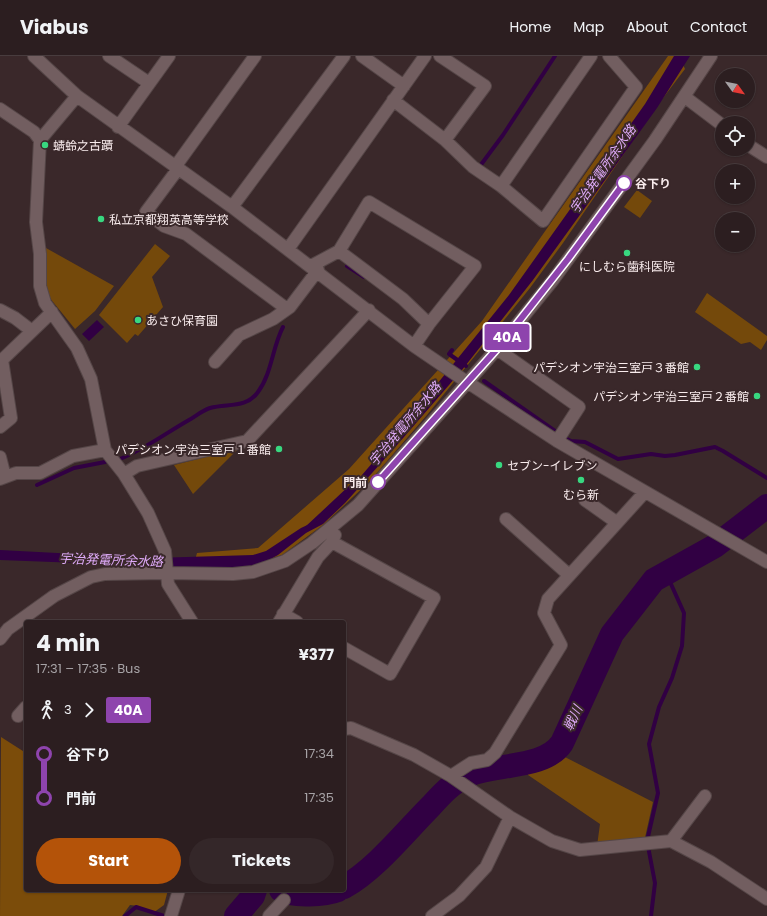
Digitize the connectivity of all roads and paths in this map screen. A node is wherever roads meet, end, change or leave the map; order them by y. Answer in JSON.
{"nodes":[{"id":1,"x":34,"y":56,"type":"edge"},
{"id":2,"x":109,"y":56,"type":"edge"},
{"id":3,"x":169,"y":56,"type":"edge"},
{"id":4,"x":255,"y":56,"type":"edge"},
{"id":5,"x":344,"y":56,"type":"edge"},
{"id":6,"x":362,"y":56,"type":"edge"},
{"id":7,"x":425,"y":56,"type":"edge"},
{"id":8,"x":440,"y":56,"type":"edge"},
{"id":9,"x":591,"y":56,"type":"edge"},
{"id":10,"x":608,"y":56,"type":"edge"},
{"id":11,"x":712,"y":56,"type":"edge"},
{"id":12,"x":149,"y":83,"type":"junction"},
{"id":13,"x":404,"y":86,"type":"junction"},
{"id":14,"x":77,"y":96,"type":"junction"},
{"id":15,"x":685,"y":97,"type":"junction"},
{"id":16,"x":393,"y":100,"type":"junction"},
{"id":17,"x":0,"y":109,"type":"edge"},
{"id":18,"x":715,"y":120,"type":"edge"},
{"id":19,"x":118,"y":126,"type":"junction"},
{"id":20,"x":40,"y":140,"type":"junction"},
{"id":21,"x":445,"y":140,"type":"junction"},
{"id":22,"x":755,"y":149,"type":"edge"},
{"id":23,"x":767,"y":157,"type":"edge"},
{"id":24,"x":177,"y":168,"type":"junction"},
{"id":25,"x":501,"y":186,"type":"junction"},
{"id":26,"x":232,"y":207,"type":"junction"},
{"id":27,"x":288,"y":249,"type":"junction"},
{"id":28,"x":339,"y":251,"type":"junction"},
{"id":29,"x":314,"y":268,"type":"junction"},
{"id":30,"x":287,"y":309,"type":"junction"},
{"id":31,"x":0,"y":310,"type":"edge"},
{"id":32,"x":370,"y":310,"type":"junction"},
{"id":33,"x":52,"y":312,"type":"junction"},
{"id":34,"x":429,"y":324,"type":"junction"},
{"id":35,"x":32,"y":331,"type":"junction"},
{"id":36,"x":414,"y":346,"type":"junction"},
{"id":37,"x":497,"y":349,"type":"junction"},
{"id":38,"x":215,"y":362,"type":"dead end"},
{"id":39,"x":2,"y":368,"type":"edge"},
{"id":40,"x":464,"y":380,"type":"junction"},
{"id":41,"x":0,"y":427,"type":"edge"},
{"id":42,"x":559,"y":437,"type":"junction"},
{"id":43,"x":105,"y":450,"type":"junction"},
{"id":44,"x":0,"y":457,"type":"edge"},
{"id":45,"x":124,"y":474,"type":"junction"},
{"id":46,"x":3,"y":478,"type":"edge"},
{"id":47,"x":645,"y":492,"type":"junction"},
{"id":48,"x":585,"y":500,"type":"dead end"},
{"id":49,"x":343,"y":519,"type":"junction"},
{"id":50,"x":506,"y":519,"type":"dead end"},
{"id":51,"x":616,"y":522,"type":"junction"},
{"id":52,"x":332,"y":542,"type":"junction"},
{"id":53,"x":767,"y":562,"type":"edge"},
{"id":54,"x":166,"y":573,"type":"junction"},
{"id":55,"x":569,"y":575,"type":"junction"},
{"id":56,"x":281,"y":618,"type":"edge"},
{"id":57,"x":26,"y":620,"type":"edge"},
{"id":58,"x":191,"y":620,"type":"edge"},
{"id":59,"x":23,"y":623,"type":"edge"},
{"id":60,"x":0,"y":639,"type":"edge"},
{"id":61,"x":346,"y":649,"type":"edge"},
{"id":62,"x":346,"y":729,"type":"edge"},
{"id":63,"x":456,"y":780,"type":"junction"},
{"id":64,"x":705,"y":796,"type":"dead end"},
{"id":65,"x":510,"y":817,"type":"junction"},
{"id":66,"x":671,"y":841,"type":"junction"},
{"id":67,"x":178,"y":892,"type":"edge"},
{"id":68,"x":767,"y":899,"type":"edge"},
{"id":69,"x":284,"y":900,"type":"dead end"},
{"id":70,"x":171,"y":916,"type":"edge"},
{"id":71,"x":269,"y":916,"type":"edge"},
{"id":72,"x":432,"y":916,"type":"edge"}],
"edges":[{"from":1,"to":14,"type":"street"},
{"from":2,"to":12,"type":"street"},
{"from":3,"to":12,"type":"street"},
{"from":4,"to":24,"type":"street"},
{"from":5,"to":26,"type":"street"},
{"from":6,"to":13,"type":"street"},
{"from":7,"to":13,"type":"street"},
{"from":8,"to":21,"type":"street"},
{"from":9,"to":25,"type":"street"},
{"from":10,"to":25,"type":"street"},
{"from":11,"to":15,"type":"street"},
{"from":12,"to":19,"type":"street"},
{"from":13,"to":16,"type":"street"},
{"from":14,"to":19,"type":"street"},
{"from":14,"to":20,"type":"street"},
{"from":15,"to":18,"type":"street"},
{"from":15,"to":37,"type":"street"},
{"from":16,"to":21,"type":"street"},
{"from":16,"to":27,"type":"street"},
{"from":17,"to":20,"type":"street"},
{"from":19,"to":24,"type":"street"},
{"from":20,"to":33,"type":"street"},
{"from":21,"to":25,"type":"street"},
{"from":22,"to":23,"type":"street"},
{"from":24,"to":26,"type":"street"},
{"from":24,"to":30,"type":"street"},
{"from":26,"to":27,"type":"street"},
{"from":27,"to":29,"type":"street"},
{"from":28,"to":29,"type":"street"},
{"from":28,"to":34,"type":"street"},
{"from":28,"to":34,"type":"street"},
{"from":29,"to":30,"type":"street"},
{"from":29,"to":32,"type":"street"},
{"from":30,"to":38,"type":"street"},
{"from":31,"to":35,"type":"street"},
{"from":32,"to":36,"type":"street"},
{"from":32,"to":45,"type":"street"},
{"from":33,"to":35,"type":"street"},
{"from":33,"to":43,"type":"street"},
{"from":34,"to":36,"type":"street"},
{"from":35,"to":39,"type":"street"},
{"from":36,"to":40,"type":"street"},
{"from":37,"to":40,"type":"street"},
{"from":37,"to":42,"type":"street"},
{"from":39,"to":41,"type":"street"},
{"from":40,"to":42,"type":"street"},
{"from":40,"to":49,"type":"street"},
{"from":42,"to":47,"type":"street"},
{"from":43,"to":45,"type":"street"},
{"from":43,"to":46,"type":"street"},
{"from":44,"to":46,"type":"street"},
{"from":45,"to":54,"type":"street"},
{"from":47,"to":51,"type":"street"},
{"from":47,"to":53,"type":"street"},
{"from":48,"to":51,"type":"street"},
{"from":49,"to":52,"type":"street"},
{"from":49,"to":54,"type":"street"},
{"from":50,"to":55,"type":"street"},
{"from":51,"to":55,"type":"street"},
{"from":52,"to":56,"type":"street"},
{"from":52,"to":61,"type":"street"},
{"from":54,"to":57,"type":"street"},
{"from":54,"to":58,"type":"street"},
{"from":55,"to":63,"type":"street"},
{"from":59,"to":60,"type":"street"},
{"from":62,"to":63,"type":"street"},
{"from":63,"to":65,"type":"street"},
{"from":64,"to":66,"type":"street"},
{"from":65,"to":66,"type":"street"},
{"from":65,"to":72,"type":"street"},
{"from":66,"to":68,"type":"street"},
{"from":67,"to":70,"type":"street"},
{"from":69,"to":71,"type":"street"}]}
